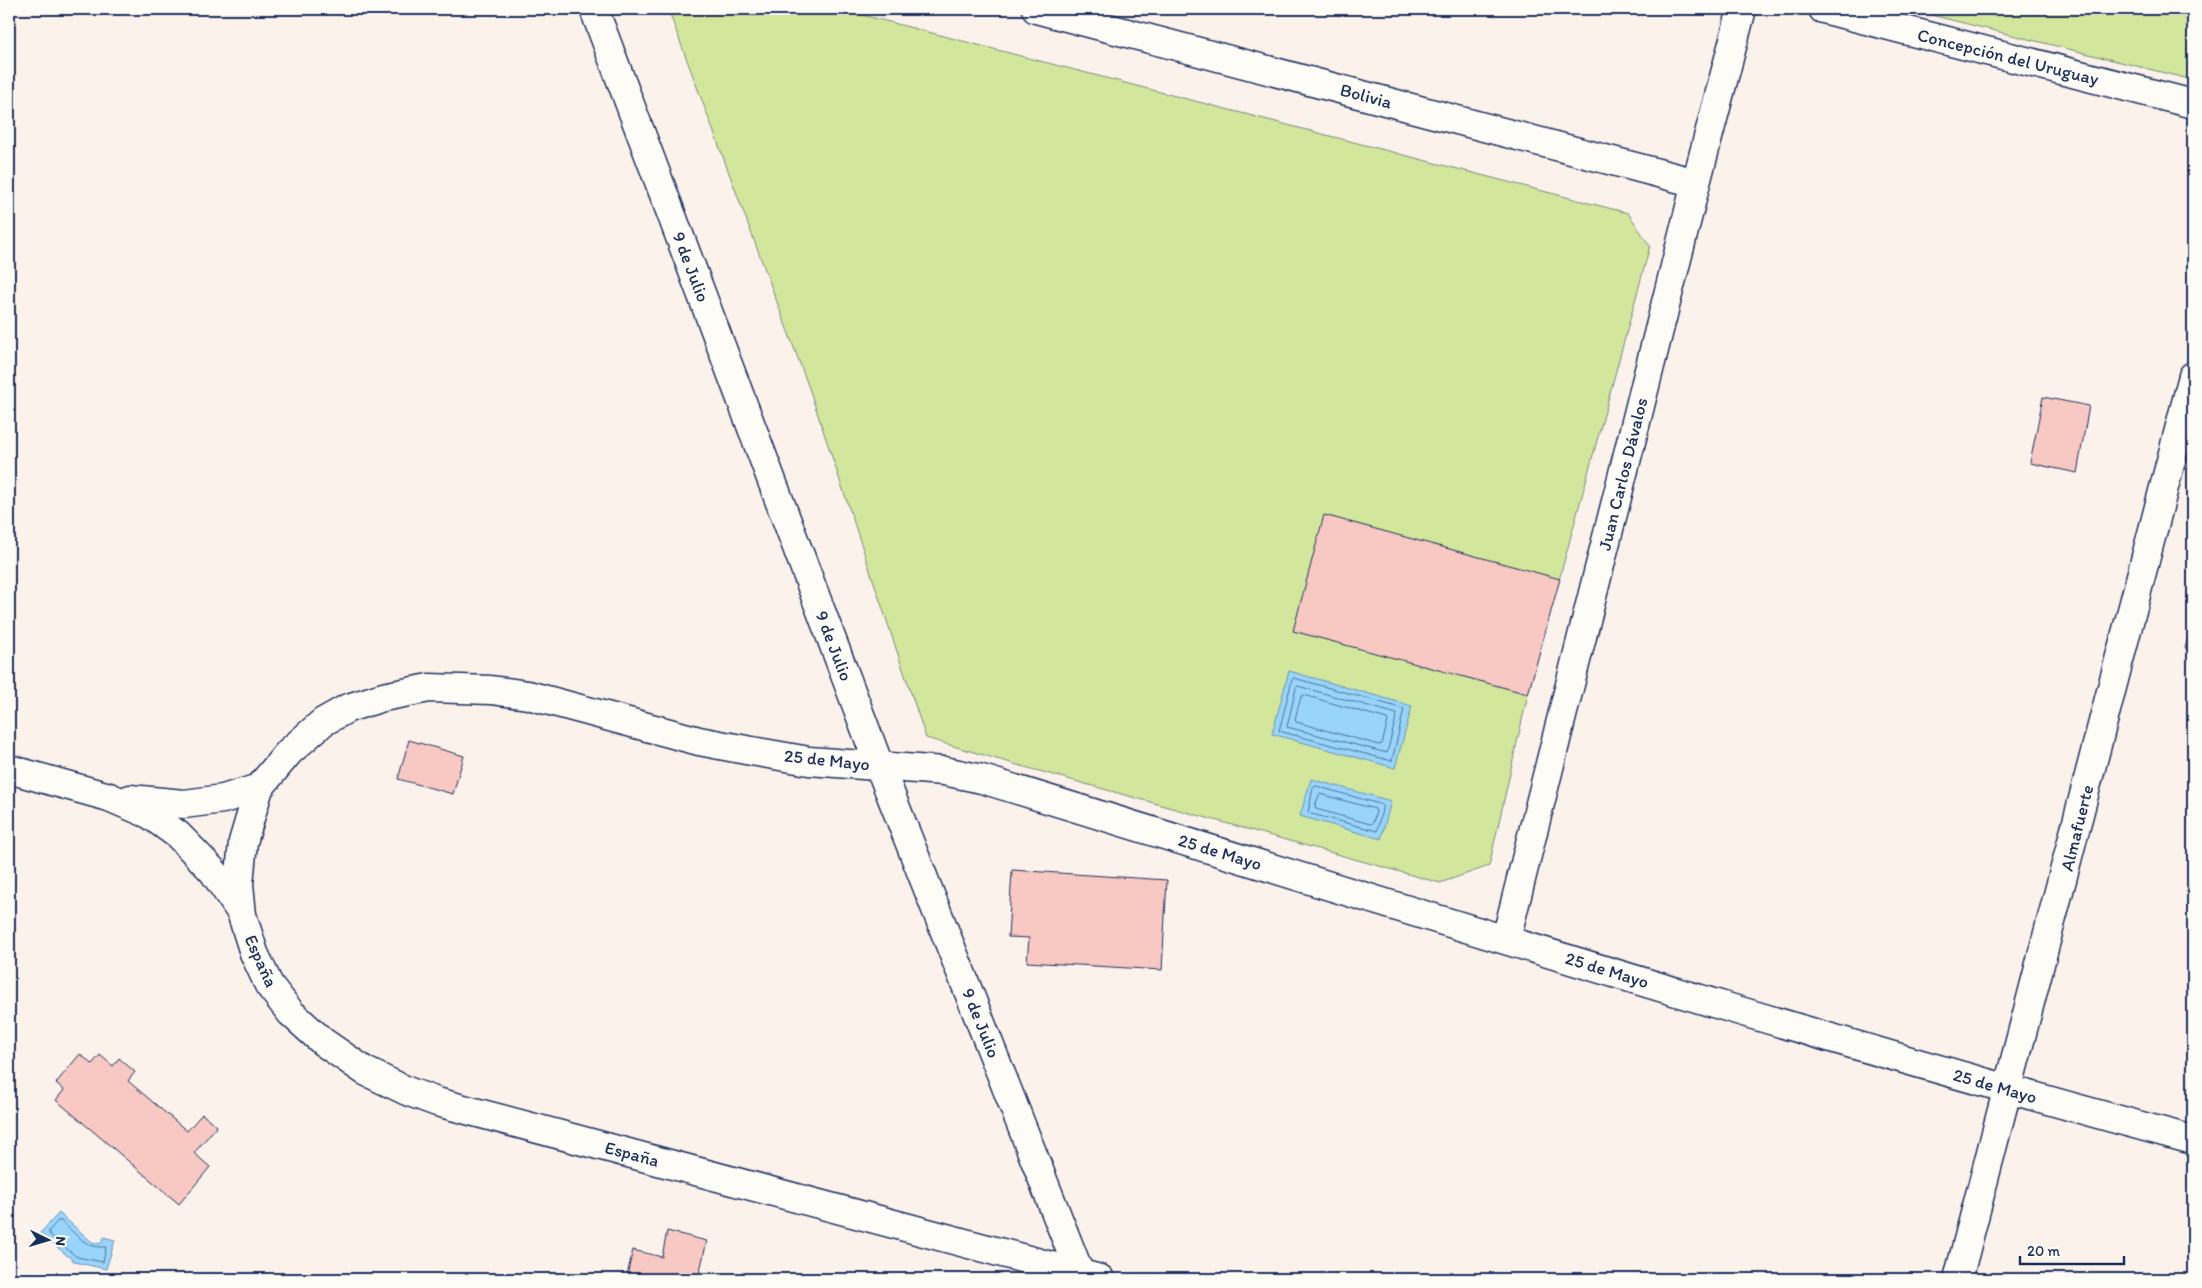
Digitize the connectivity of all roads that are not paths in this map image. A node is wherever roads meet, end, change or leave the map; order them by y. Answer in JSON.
{"nodes":[{"id":1,"x":594,"y":9,"type":"edge"},
{"id":2,"x":1036,"y":9,"type":"edge"},
{"id":3,"x":1742,"y":9,"type":"edge"},
{"id":4,"x":1822,"y":9,"type":"edge"},
{"id":5,"x":2193,"y":104,"type":"edge"},
{"id":6,"x":1696,"y":183,"type":"junction"},
{"id":7,"x":2193,"y":376,"type":"edge"},
{"id":8,"x":879,"y":765,"type":"junction"},
{"id":9,"x":9,"y":769,"type":"edge"},
{"id":10,"x":259,"y":788,"type":"junction"},
{"id":11,"x":109,"y":797,"type":"junction"},
{"id":12,"x":242,"y":914,"type":"junction"},
{"id":13,"x":1506,"y":939,"type":"junction"},
{"id":14,"x":2009,"y":1090,"type":"junction"},
{"id":15,"x":2193,"y":1140,"type":"edge"},
{"id":16,"x":1087,"y":1277,"type":"edge"},
{"id":17,"x":1958,"y":1279,"type":"edge"}],
"edges":[{"from":1,"to":8,"type":"street","name":"9 de Julio"},
{"from":2,"to":6,"type":"street","name":"Bolivia"},
{"from":3,"to":6,"type":"street","name":"Juan Carlos Dávalos"},
{"from":4,"to":5,"type":"street","name":"Concepción del Uruguay"},
{"from":6,"to":13,"type":"street","name":"Juan Carlos Dávalos"},
{"from":7,"to":14,"type":"street","name":"Almafuerte"},
{"from":8,"to":10,"type":"street","name":"25 de Mayo"},
{"from":8,"to":13,"type":"street","name":"25 de Mayo"},
{"from":8,"to":16,"type":"street","name":"9 de Julio"},
{"from":9,"to":11,"type":"street","name":"España"},
{"from":10,"to":11,"type":"street","name":"España"},
{"from":10,"to":12,"type":"street","name":"España"},
{"from":11,"to":12,"type":"street","name":"España"},
{"from":12,"to":16,"type":"street","name":"España"},
{"from":13,"to":14,"type":"street","name":"25 de Mayo"},
{"from":14,"to":15,"type":"street","name":"25 de Mayo"},
{"from":14,"to":17,"type":"street","name":"Almafuerte"}]}
